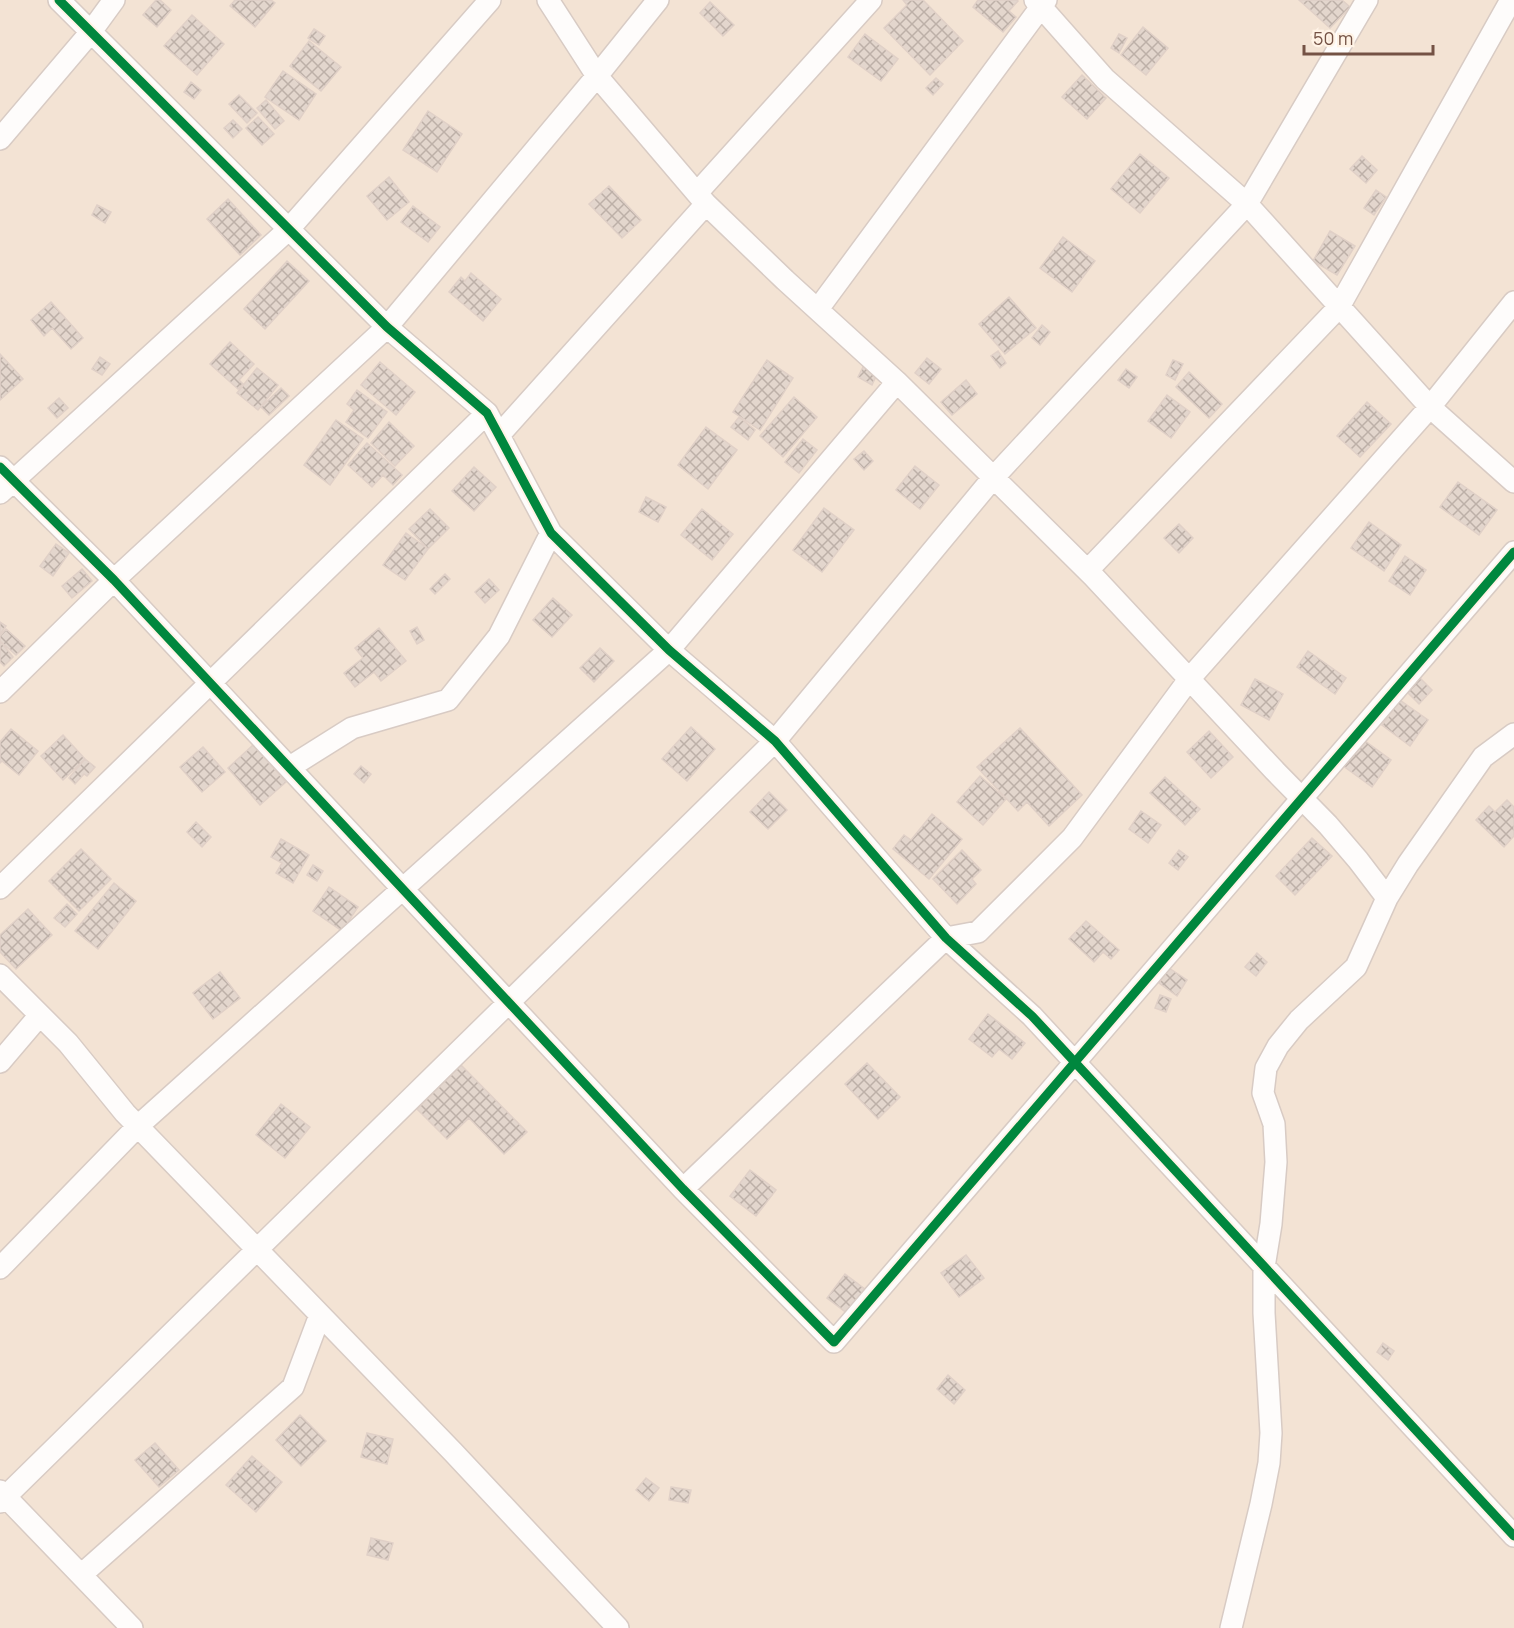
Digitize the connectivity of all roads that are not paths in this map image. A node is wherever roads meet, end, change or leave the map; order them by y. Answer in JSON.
{"nodes":[{"id":1,"x":59,"y":0,"type":"edge"},
{"id":2,"x":114,"y":0,"type":"edge"},
{"id":3,"x":490,"y":0,"type":"edge"},
{"id":4,"x":548,"y":0,"type":"edge"},
{"id":5,"x":657,"y":0,"type":"edge"},
{"id":6,"x":871,"y":0,"type":"edge"},
{"id":7,"x":1367,"y":0,"type":"edge"},
{"id":8,"x":1510,"y":0,"type":"edge"},
{"id":9,"x":1041,"y":3,"type":"edge"},
{"id":10,"x":90,"y":33,"type":"junction"},
{"id":11,"x":597,"y":76,"type":"junction"},
{"id":12,"x":0,"y":139,"type":"edge"},
{"id":13,"x":702,"y":198,"type":"junction"},
{"id":14,"x":1247,"y":204,"type":"junction"},
{"id":15,"x":288,"y":230,"type":"junction"},
{"id":16,"x":1514,"y":302,"type":"edge"},
{"id":17,"x":1339,"y":307,"type":"junction"},
{"id":18,"x":818,"y":309,"type":"junction"},
{"id":19,"x":387,"y":327,"type":"junction"},
{"id":20,"x":897,"y":382,"type":"junction"},
{"id":21,"x":1430,"y":407,"type":"junction"},
{"id":22,"x":487,"y":413,"type":"junction"},
{"id":23,"x":499,"y":435,"type":"junction"},
{"id":24,"x":993,"y":477,"type":"junction"},
{"id":25,"x":4,"y":480,"type":"edge"},
{"id":26,"x":1514,"y":482,"type":"edge"},
{"id":27,"x":551,"y":533,"type":"junction"},
{"id":28,"x":1514,"y":552,"type":"edge"},
{"id":29,"x":1088,"y":570,"type":"junction"},
{"id":30,"x":114,"y":580,"type":"junction"},
{"id":31,"x":669,"y":650,"type":"junction"},
{"id":32,"x":1190,"y":678,"type":"junction"},
{"id":33,"x":211,"y":683,"type":"junction"},
{"id":34,"x":0,"y":692,"type":"edge"},
{"id":35,"x":1514,"y":734,"type":"edge"},
{"id":36,"x":775,"y":741,"type":"junction"},
{"id":37,"x":290,"y":767,"type":"junction"},
{"id":38,"x":1302,"y":799,"type":"junction"},
{"id":39,"x":0,"y":888,"type":"edge"},
{"id":40,"x":403,"y":889,"type":"junction"},
{"id":41,"x":1387,"y":898,"type":"junction"},
{"id":42,"x":946,"y":938,"type":"junction"},
{"id":43,"x":0,"y":975,"type":"edge"},
{"id":44,"x":509,"y":1002,"type":"junction"},
{"id":45,"x":40,"y":1015,"type":"junction"},
{"id":46,"x":0,"y":1062,"type":"edge"},
{"id":47,"x":1075,"y":1062,"type":"junction"},
{"id":48,"x":138,"y":1126,"type":"junction"},
{"id":49,"x":683,"y":1189,"type":"junction"},
{"id":50,"x":257,"y":1250,"type":"junction"},
{"id":51,"x":1264,"y":1267,"type":"junction"},
{"id":52,"x":0,"y":1268,"type":"edge"},
{"id":53,"x":320,"y":1315,"type":"junction"},
{"id":54,"x":2,"y":1496,"type":"edge"},
{"id":55,"x":1514,"y":1536,"type":"edge"},
{"id":56,"x":81,"y":1575,"type":"junction"},
{"id":57,"x":132,"y":1628,"type":"edge"},
{"id":58,"x":618,"y":1628,"type":"edge"},
{"id":59,"x":1231,"y":1628,"type":"edge"}],
"edges":[{"from":1,"to":10,"type":"street"},
{"from":2,"to":10,"type":"street"},
{"from":3,"to":15,"type":"street"},
{"from":4,"to":11,"type":"street"},
{"from":5,"to":11,"type":"street"},
{"from":6,"to":13,"type":"street"},
{"from":7,"to":14,"type":"street"},
{"from":8,"to":17,"type":"street"},
{"from":9,"to":14,"type":"street"},
{"from":9,"to":18,"type":"street"},
{"from":10,"to":12,"type":"street"},
{"from":10,"to":15,"type":"street"},
{"from":11,"to":13,"type":"street"},
{"from":11,"to":19,"type":"street"},
{"from":13,"to":18,"type":"street"},
{"from":13,"to":23,"type":"street"},
{"from":14,"to":17,"type":"street"},
{"from":14,"to":24,"type":"street"},
{"from":15,"to":19,"type":"street"},
{"from":15,"to":25,"type":"street"},
{"from":16,"to":21,"type":"street"},
{"from":17,"to":21,"type":"street"},
{"from":17,"to":29,"type":"street"},
{"from":18,"to":20,"type":"street"},
{"from":19,"to":22,"type":"street"},
{"from":19,"to":30,"type":"street"},
{"from":20,"to":24,"type":"street"},
{"from":20,"to":31,"type":"street"},
{"from":21,"to":26,"type":"street"},
{"from":21,"to":32,"type":"street"},
{"from":22,"to":23,"type":"street"},
{"from":22,"to":33,"type":"street"},
{"from":23,"to":27,"type":"street"},
{"from":24,"to":29,"type":"street"},
{"from":24,"to":36,"type":"street"},
{"from":25,"to":30,"type":"street"},
{"from":27,"to":31,"type":"street"},
{"from":27,"to":37,"type":"street"},
{"from":28,"to":38,"type":"street"},
{"from":29,"to":32,"type":"street"},
{"from":30,"to":33,"type":"street"},
{"from":30,"to":34,"type":"street"},
{"from":31,"to":36,"type":"street"},
{"from":31,"to":40,"type":"street"},
{"from":32,"to":38,"type":"street"},
{"from":32,"to":42,"type":"street"},
{"from":33,"to":37,"type":"street"},
{"from":33,"to":39,"type":"street"},
{"from":35,"to":41,"type":"street"},
{"from":36,"to":42,"type":"street"},
{"from":36,"to":44,"type":"street"},
{"from":37,"to":40,"type":"street"},
{"from":38,"to":41,"type":"street"},
{"from":38,"to":47,"type":"street"},
{"from":40,"to":44,"type":"street"},
{"from":40,"to":48,"type":"street"},
{"from":41,"to":51,"type":"street"},
{"from":42,"to":47,"type":"street"},
{"from":42,"to":49,"type":"street"},
{"from":43,"to":45,"type":"street"},
{"from":44,"to":49,"type":"street"},
{"from":44,"to":50,"type":"street"},
{"from":45,"to":46,"type":"street"},
{"from":45,"to":48,"type":"street"},
{"from":47,"to":49,"type":"street"},
{"from":47,"to":51,"type":"street"},
{"from":48,"to":50,"type":"street"},
{"from":48,"to":52,"type":"street"},
{"from":50,"to":53,"type":"street"},
{"from":50,"to":54,"type":"street"},
{"from":51,"to":55,"type":"street"},
{"from":51,"to":59,"type":"street"},
{"from":53,"to":56,"type":"street"},
{"from":53,"to":58,"type":"street"},
{"from":54,"to":56,"type":"street"},
{"from":56,"to":57,"type":"street"}]}
